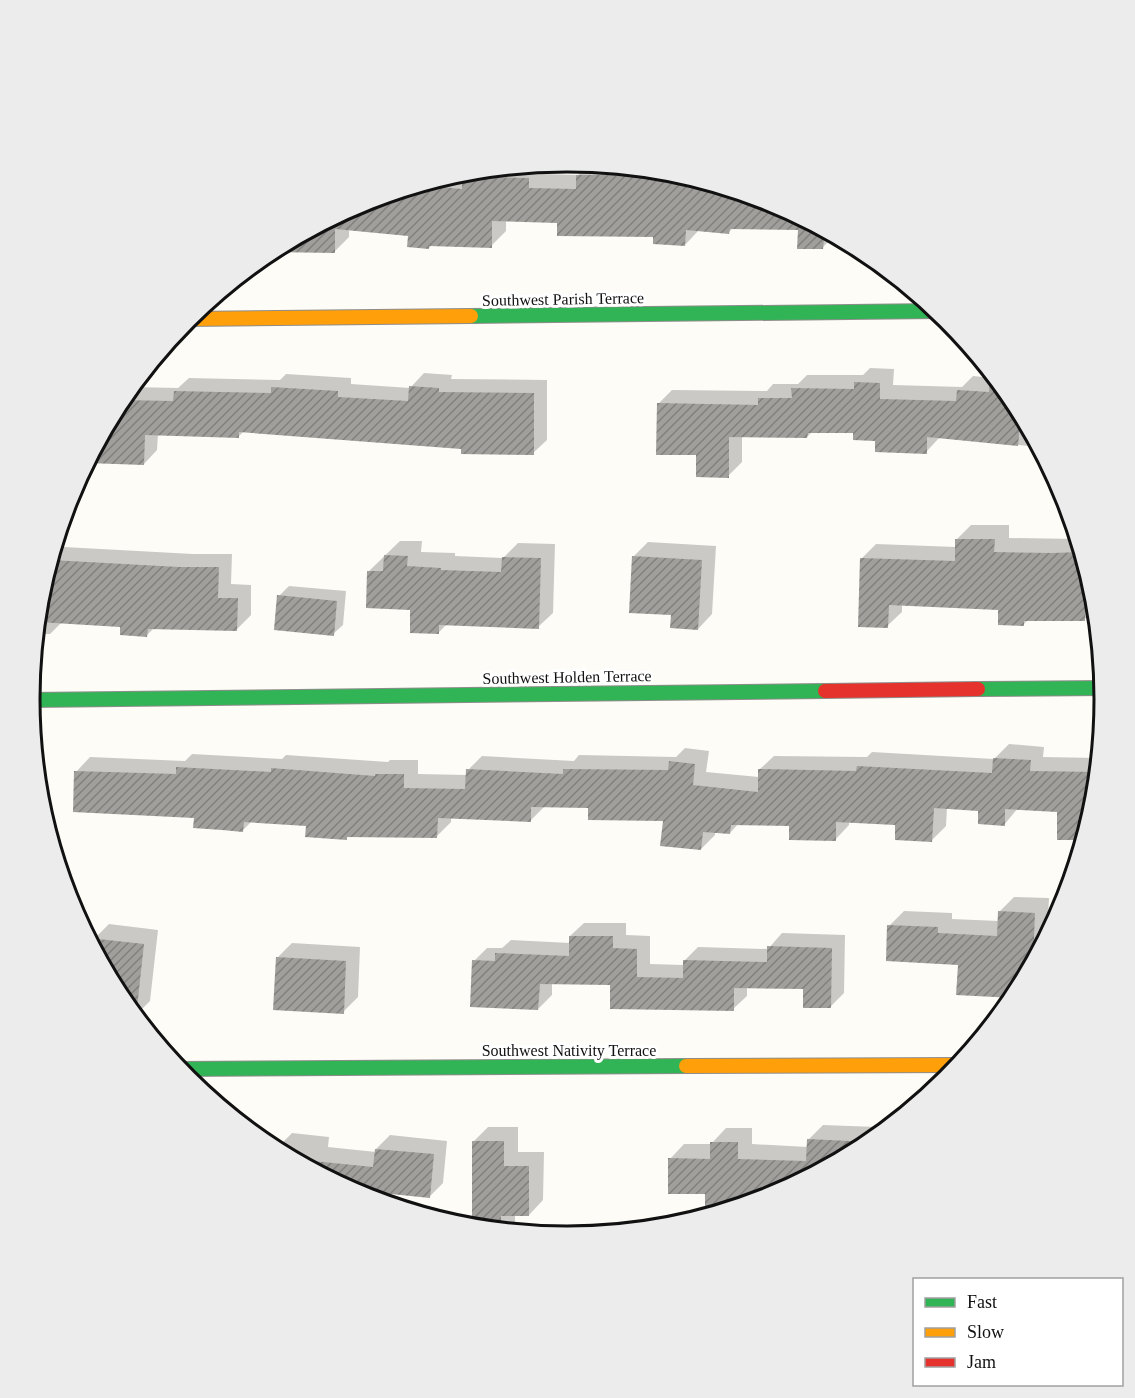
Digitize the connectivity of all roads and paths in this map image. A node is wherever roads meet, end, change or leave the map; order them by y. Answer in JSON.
{"nodes":[{"id":1,"x":925,"y":312,"type":"edge"},
{"id":2,"x":203,"y":319,"type":"edge"},
{"id":3,"x":1094,"y":688,"type":"edge"},
{"id":4,"x":40,"y":700,"type":"edge"},
{"id":5,"x":946,"y":1065,"type":"edge"},
{"id":6,"x":192,"y":1069,"type":"edge"}],
"edges":[{"from":1,"to":2,"type":"street","name":"Southwest Parish Terrace"},
{"from":3,"to":4,"type":"street","name":"Southwest Holden Terrace"},
{"from":5,"to":6,"type":"street","name":"Southwest Nativity Terrace"}]}
